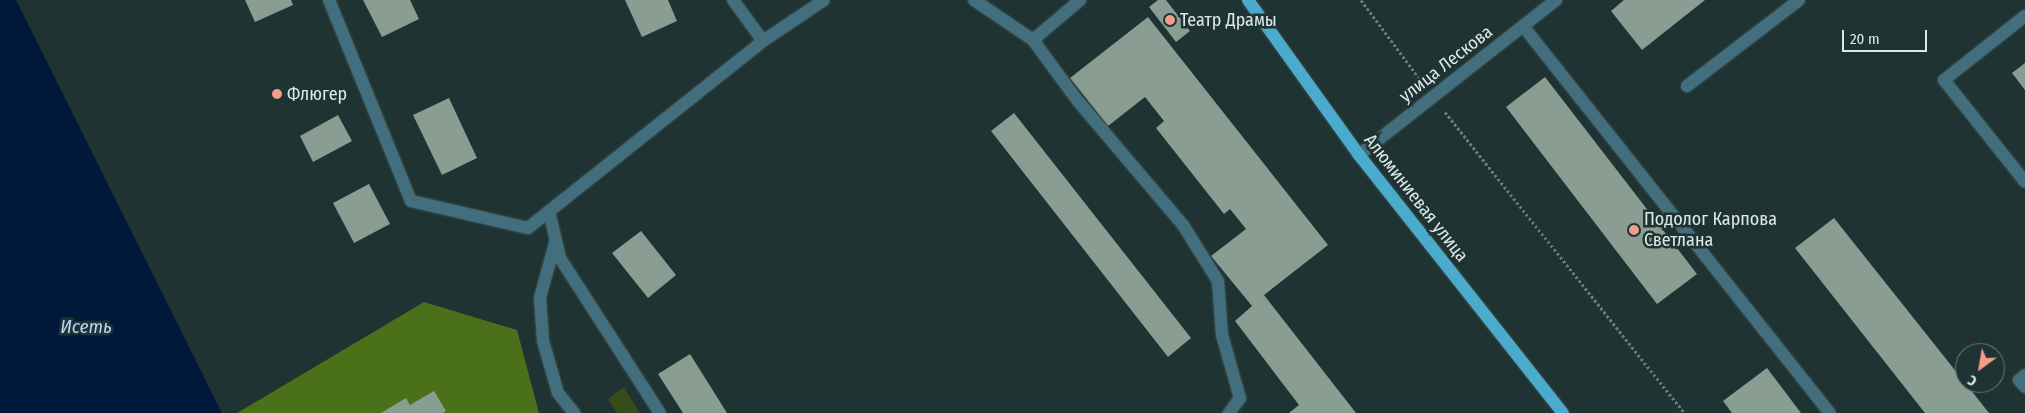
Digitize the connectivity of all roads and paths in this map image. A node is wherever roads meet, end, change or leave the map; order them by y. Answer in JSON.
{"nodes":[{"id":1,"x":330,"y":0,"type":"edge"},
{"id":2,"x":733,"y":0,"type":"edge"},
{"id":3,"x":824,"y":0,"type":"edge"},
{"id":4,"x":974,"y":0,"type":"edge"},
{"id":5,"x":1080,"y":0,"type":"edge"},
{"id":6,"x":1248,"y":0,"type":"edge"},
{"id":7,"x":1361,"y":0,"type":"edge"},
{"id":8,"x":1556,"y":0,"type":"edge"},
{"id":9,"x":1799,"y":0,"type":"edge"},
{"id":10,"x":2025,"y":16,"type":"edge"},
{"id":11,"x":1523,"y":26,"type":"junction"},
{"id":12,"x":763,"y":40,"type":"junction"},
{"id":13,"x":1033,"y":40,"type":"junction"},
{"id":14,"x":1687,"y":86,"type":"dead end"},
{"id":15,"x":1433,"y":97,"type":"junction"},
{"id":16,"x":1359,"y":155,"type":"junction"},
{"id":17,"x":2025,"y":182,"type":"edge"},
{"id":18,"x":550,"y":211,"type":"junction"},
{"id":19,"x":556,"y":240,"type":"junction"},
{"id":20,"x":2025,"y":375,"type":"edge"},
{"id":21,"x":2025,"y":387,"type":"edge"},
{"id":22,"x":574,"y":413,"type":"edge"},
{"id":23,"x":660,"y":413,"type":"edge"},
{"id":24,"x":1229,"y":413,"type":"edge"},
{"id":25,"x":1563,"y":413,"type":"edge"},
{"id":26,"x":1684,"y":413,"type":"edge"},
{"id":27,"x":1830,"y":413,"type":"edge"}],
"edges":[{"from":1,"to":18,"type":"street"},
{"from":2,"to":12,"type":"street"},
{"from":3,"to":12,"type":"street"},
{"from":4,"to":13,"type":"street"},
{"from":5,"to":13,"type":"street"},
{"from":6,"to":16,"type":"main road","name":"Алюминиевая улица"},
{"from":7,"to":15,"type":"path"},
{"from":8,"to":11,"type":"street","name":"улица Лескова"},
{"from":9,"to":14,"type":"street"},
{"from":10,"to":17,"type":"street"},
{"from":11,"to":15,"type":"street","name":"улица Лескова"},
{"from":11,"to":27,"type":"street"},
{"from":12,"to":18,"type":"street"},
{"from":13,"to":24,"type":"street"},
{"from":15,"to":16,"type":"street","name":"улица Лескова"},
{"from":15,"to":26,"type":"path"},
{"from":16,"to":25,"type":"main road","name":"Алюминиевая улица"},
{"from":18,"to":19,"type":"street"},
{"from":19,"to":22,"type":"street"},
{"from":19,"to":23,"type":"street"},
{"from":20,"to":21,"type":"street"}]}
